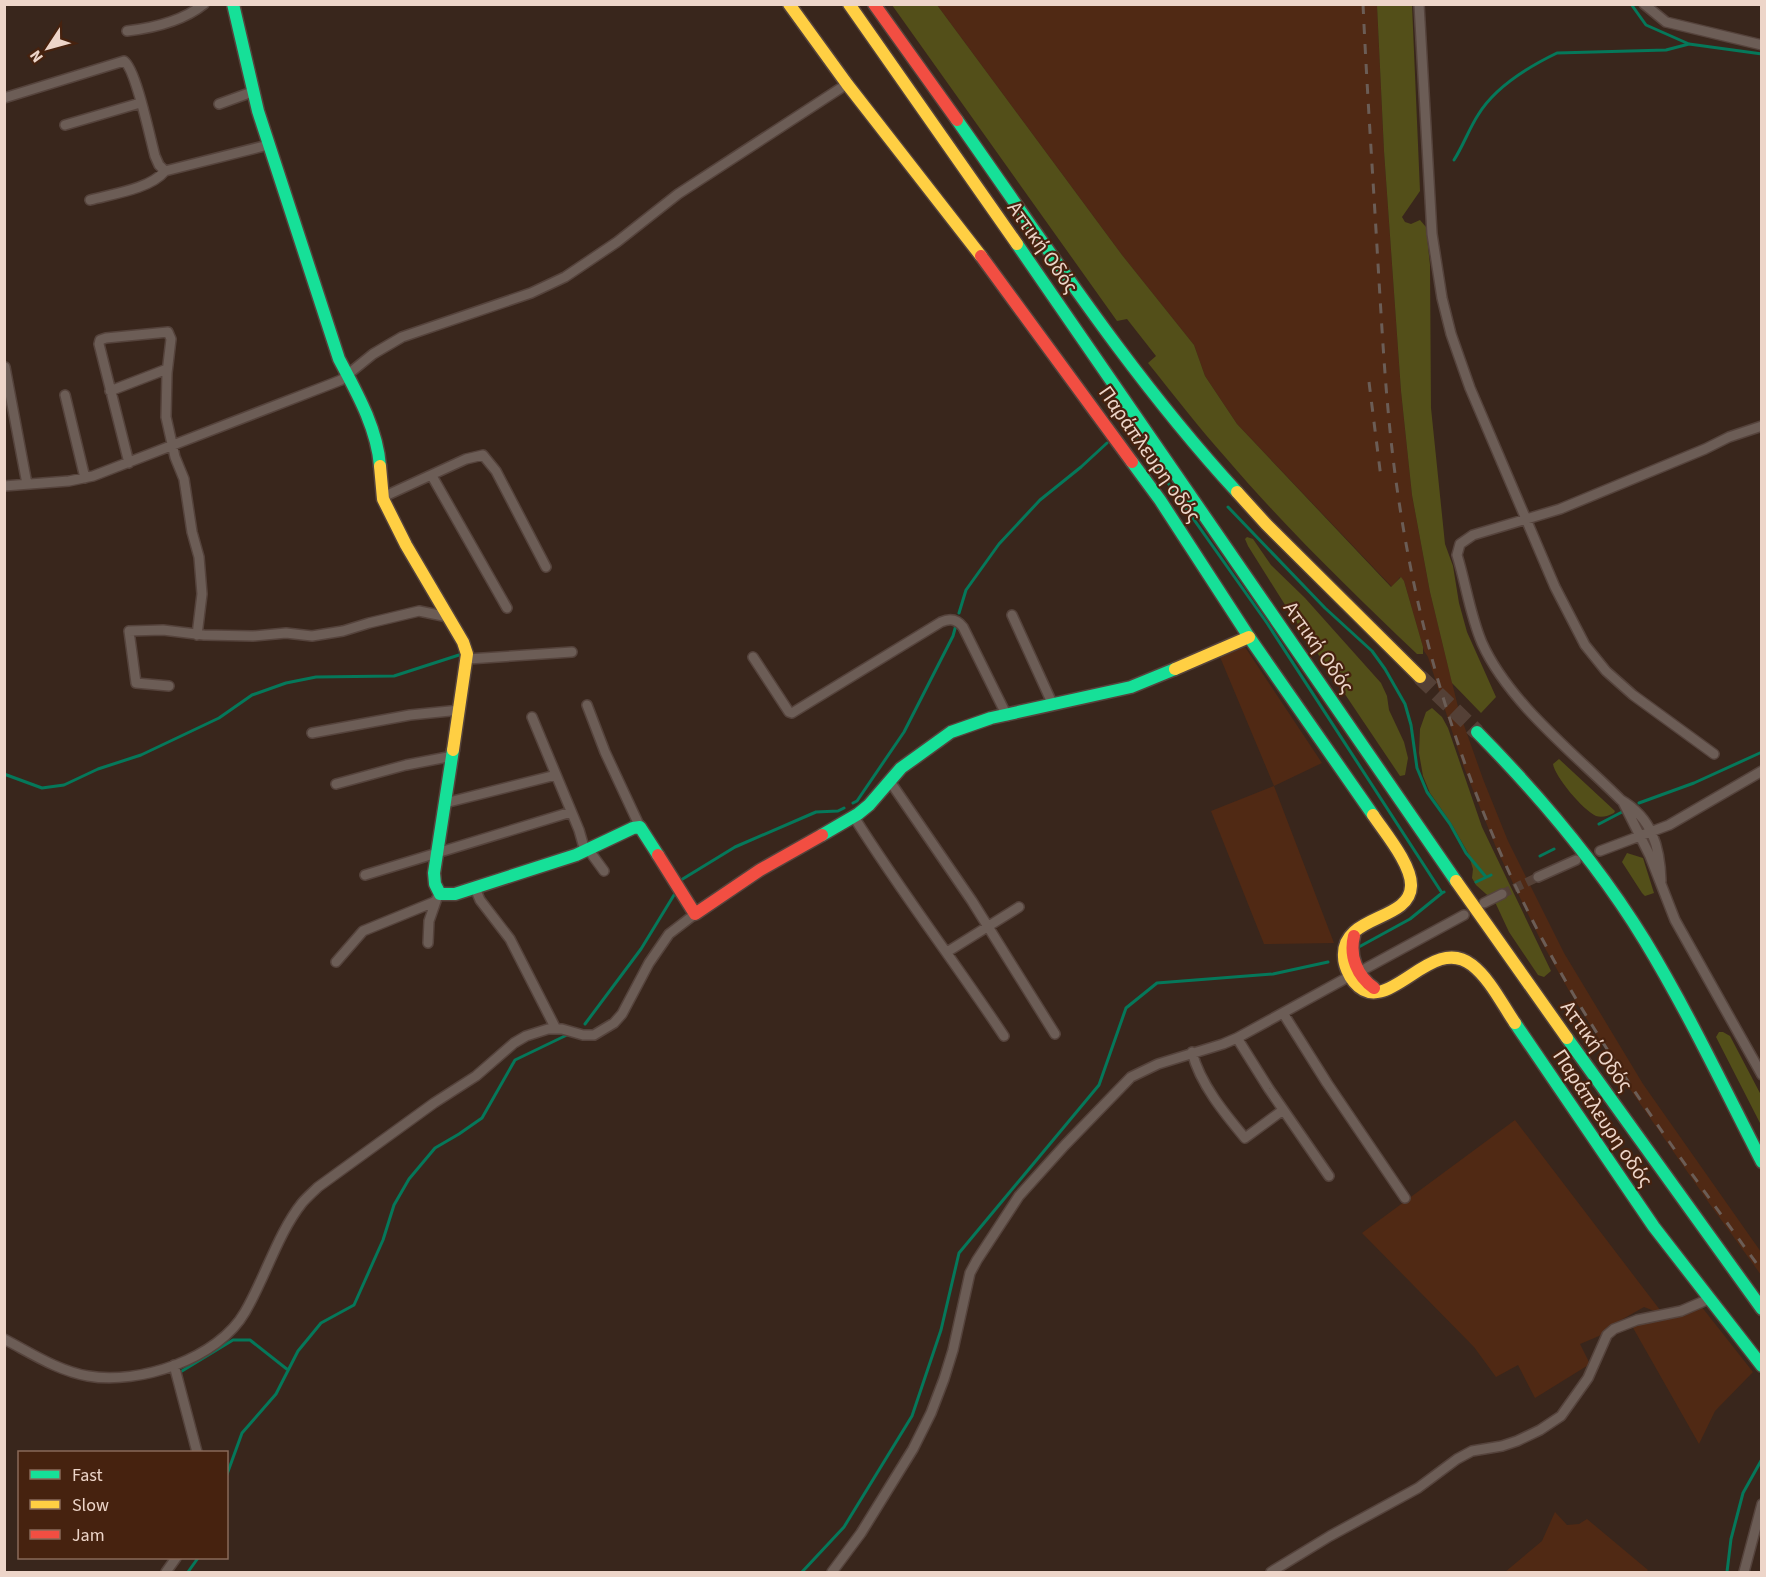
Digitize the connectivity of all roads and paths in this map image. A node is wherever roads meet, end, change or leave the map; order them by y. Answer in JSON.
{"nodes":[{"id":1,"x":204,"y":4,"type":"edge"},
{"id":2,"x":232,"y":4,"type":"edge"},
{"id":3,"x":789,"y":4,"type":"edge"},
{"id":4,"x":849,"y":4,"type":"edge"},
{"id":5,"x":874,"y":4,"type":"edge"},
{"id":6,"x":1419,"y":4,"type":"edge"},
{"id":7,"x":1644,"y":4,"type":"edge"},
{"id":8,"x":127,"y":30,"type":"dead end"},
{"id":9,"x":1761,"y":45,"type":"edge"},
{"id":10,"x":847,"y":84,"type":"junction"},
{"id":11,"x":252,"y":92,"type":"junction"},
{"id":12,"x":4,"y":98,"type":"edge"},
{"id":13,"x":140,"y":103,"type":"junction"},
{"id":14,"x":219,"y":104,"type":"dead end"},
{"id":15,"x":65,"y":126,"type":"dead end"},
{"id":16,"x":268,"y":145,"type":"junction"},
{"id":17,"x":165,"y":171,"type":"junction"},
{"id":18,"x":90,"y":200,"type":"dead end"},
{"id":19,"x":5,"y":367,"type":"edge"},
{"id":20,"x":167,"y":369,"type":"junction"},
{"id":21,"x":347,"y":373,"type":"junction"},
{"id":22,"x":110,"y":391,"type":"junction"},
{"id":23,"x":65,"y":395,"type":"dead end"},
{"id":24,"x":1761,"y":426,"type":"edge"},
{"id":25,"x":169,"y":430,"type":"junction"},
{"id":26,"x":186,"y":441,"type":"junction"},
{"id":27,"x":172,"y":445,"type":"junction"},
{"id":28,"x":129,"y":463,"type":"junction"},
{"id":29,"x":432,"y":476,"type":"junction"},
{"id":30,"x":85,"y":478,"type":"junction"},
{"id":31,"x":27,"y":484,"type":"junction"},
{"id":32,"x":4,"y":486,"type":"edge"},
{"id":33,"x":383,"y":497,"type":"junction"},
{"id":34,"x":1526,"y":521,"type":"junction"},
{"id":35,"x":546,"y":567,"type":"dead end"},
{"id":36,"x":507,"y":608,"type":"dead end"},
{"id":37,"x":1012,"y":615,"type":"dead end"},
{"id":38,"x":448,"y":617,"type":"junction"},
{"id":39,"x":197,"y":635,"type":"junction"},
{"id":40,"x":1250,"y":637,"type":"junction"},
{"id":41,"x":572,"y":652,"type":"dead end"},
{"id":42,"x":753,"y":657,"type":"dead end"},
{"id":43,"x":468,"y":659,"type":"junction"},
{"id":44,"x":1420,"y":677,"type":"tunnel mouth"},
{"id":45,"x":170,"y":686,"type":"dead end"},
{"id":46,"x":588,"y":705,"type":"dead end"},
{"id":47,"x":1053,"y":705,"type":"junction"},
{"id":48,"x":460,"y":710,"type":"junction"},
{"id":49,"x":1007,"y":716,"type":"junction"},
{"id":50,"x":532,"y":717,"type":"dead end"},
{"id":51,"x":1477,"y":732,"type":"tunnel mouth"},
{"id":52,"x":312,"y":733,"type":"dead end"},
{"id":53,"x":1714,"y":754,"type":"dead end"},
{"id":54,"x":453,"y":756,"type":"junction"},
{"id":55,"x":1761,"y":771,"type":"edge"},
{"id":56,"x":556,"y":775,"type":"junction"},
{"id":57,"x":890,"y":780,"type":"junction"},
{"id":58,"x":336,"y":784,"type":"dead end"},
{"id":59,"x":1622,"y":800,"type":"junction"},
{"id":60,"x":445,"y":803,"type":"junction"},
{"id":61,"x":571,"y":812,"type":"junction"},
{"id":62,"x":854,"y":817,"type":"junction"},
{"id":63,"x":640,"y":827,"type":"junction"},
{"id":64,"x":1652,"y":832,"type":"junction"},
{"id":65,"x":1640,"y":836,"type":"junction"},
{"id":66,"x":586,"y":850,"type":"junction"},
{"id":67,"x":1600,"y":851,"type":"dead end"},
{"id":68,"x":437,"y":853,"type":"junction"},
{"id":69,"x":1576,"y":860,"type":"dead end"},
{"id":70,"x":604,"y":871,"type":"dead end"},
{"id":71,"x":365,"y":875,"type":"dead end"},
{"id":72,"x":1538,"y":877,"type":"tunnel mouth"},
{"id":73,"x":1661,"y":881,"type":"junction"},
{"id":74,"x":475,"y":888,"type":"junction"},
{"id":75,"x":1502,"y":894,"type":"tunnel mouth"},
{"id":76,"x":437,"y":898,"type":"junction"},
{"id":77,"x":1484,"y":903,"type":"dead end"},
{"id":78,"x":1019,"y":907,"type":"dead end"},
{"id":79,"x":694,"y":914,"type":"junction"},
{"id":80,"x":1464,"y":915,"type":"dead end"},
{"id":81,"x":988,"y":926,"type":"junction"},
{"id":82,"x":428,"y":943,"type":"dead end"},
{"id":83,"x":947,"y":952,"type":"junction"},
{"id":84,"x":336,"y":962,"type":"dead end"},
{"id":85,"x":1355,"y":974,"type":"junction"},
{"id":86,"x":1283,"y":1013,"type":"junction"},
{"id":87,"x":556,"y":1029,"type":"junction"},
{"id":88,"x":1055,"y":1034,"type":"dead end"},
{"id":89,"x":1004,"y":1036,"type":"dead end"},
{"id":90,"x":1237,"y":1038,"type":"junction"},
{"id":91,"x":1192,"y":1052,"type":"junction"},
{"id":92,"x":1761,"y":1075,"type":"edge"},
{"id":93,"x":1283,"y":1110,"type":"junction"},
{"id":94,"x":1761,"y":1162,"type":"edge"},
{"id":95,"x":1329,"y":1176,"type":"dead end"},
{"id":96,"x":1405,"y":1198,"type":"dead end"},
{"id":97,"x":1709,"y":1299,"type":"junction"},
{"id":98,"x":1761,"y":1309,"type":"edge"},
{"id":99,"x":4,"y":1339,"type":"edge"},
{"id":100,"x":174,"y":1365,"type":"junction"},
{"id":101,"x":1761,"y":1366,"type":"edge"},
{"id":102,"x":197,"y":1451,"type":"edge"},
{"id":103,"x":1761,"y":1504,"type":"edge"},
{"id":104,"x":175,"y":1559,"type":"edge"},
{"id":105,"x":166,"y":1572,"type":"edge"},
{"id":106,"x":832,"y":1572,"type":"edge"},
{"id":107,"x":1271,"y":1572,"type":"edge"},
{"id":108,"x":1744,"y":1572,"type":"edge"}],
"edges":[{"from":1,"to":8,"type":"street"},
{"from":2,"to":11,"type":"main road"},
{"from":3,"to":10,"type":"main road","name":"Παράπλευρη οδός"},
{"from":4,"to":98,"type":"main road","name":"Αττική Οδός"},
{"from":5,"to":44,"type":"main road","name":"Αττική Οδός"},
{"from":6,"to":34,"type":"street"},
{"from":7,"to":9,"type":"street"},
{"from":10,"to":21,"type":"street"},
{"from":10,"to":40,"type":"main road","name":"Παράπλευρη οδός"},
{"from":11,"to":14,"type":"street"},
{"from":11,"to":16,"type":"main road"},
{"from":12,"to":13,"type":"street"},
{"from":13,"to":15,"type":"street"},
{"from":13,"to":17,"type":"street"},
{"from":16,"to":17,"type":"street"},
{"from":16,"to":21,"type":"main road"},
{"from":17,"to":18,"type":"street"},
{"from":19,"to":31,"type":"street"},
{"from":20,"to":22,"type":"street"},
{"from":20,"to":22,"type":"street"},
{"from":20,"to":25,"type":"street"},
{"from":21,"to":26,"type":"street"},
{"from":21,"to":33,"type":"main road"},
{"from":22,"to":28,"type":"street"},
{"from":23,"to":30,"type":"street"},
{"from":24,"to":34,"type":"street"},
{"from":25,"to":26,"type":"street"},
{"from":25,"to":27,"type":"street"},
{"from":26,"to":27,"type":"street"},
{"from":27,"to":28,"type":"street"},
{"from":27,"to":39,"type":"street"},
{"from":28,"to":30,"type":"street"},
{"from":29,"to":33,"type":"street"},
{"from":29,"to":35,"type":"street"},
{"from":29,"to":36,"type":"street"},
{"from":30,"to":31,"type":"street"},
{"from":31,"to":32,"type":"street"},
{"from":33,"to":38,"type":"main road"},
{"from":34,"to":53,"type":"street"},
{"from":34,"to":59,"type":"street"},
{"from":37,"to":47,"type":"street"},
{"from":38,"to":39,"type":"street"},
{"from":38,"to":43,"type":"main road"},
{"from":39,"to":45,"type":"street"},
{"from":40,"to":47,"type":"main road"},
{"from":40,"to":85,"type":"main road","name":"Παράπλευρη οδός"},
{"from":41,"to":43,"type":"street"},
{"from":42,"to":49,"type":"street"},
{"from":43,"to":48,"type":"main road"},
{"from":46,"to":63,"type":"street"},
{"from":47,"to":49,"type":"main road"},
{"from":48,"to":52,"type":"street"},
{"from":48,"to":54,"type":"main road"},
{"from":49,"to":57,"type":"main road"},
{"from":50,"to":56,"type":"street"},
{"from":51,"to":94,"type":"main road"},
{"from":54,"to":58,"type":"street"},
{"from":54,"to":60,"type":"main road"},
{"from":55,"to":64,"type":"street"},
{"from":56,"to":60,"type":"street"},
{"from":56,"to":61,"type":"street"},
{"from":57,"to":62,"type":"main road"},
{"from":57,"to":81,"type":"street"},
{"from":59,"to":64,"type":"street"},
{"from":59,"to":65,"type":"street"},
{"from":60,"to":68,"type":"main road"},
{"from":61,"to":66,"type":"street"},
{"from":61,"to":68,"type":"street"},
{"from":62,"to":79,"type":"main road"},
{"from":62,"to":83,"type":"street"},
{"from":63,"to":66,"type":"main road"},
{"from":63,"to":79,"type":"main road"},
{"from":64,"to":65,"type":"street"},
{"from":64,"to":73,"type":"street"},
{"from":65,"to":67,"type":"street"},
{"from":65,"to":73,"type":"street"},
{"from":66,"to":70,"type":"street"},
{"from":66,"to":74,"type":"main road"},
{"from":68,"to":71,"type":"street"},
{"from":68,"to":76,"type":"main road"},
{"from":69,"to":72,"type":"street"},
{"from":73,"to":92,"type":"street"},
{"from":74,"to":76,"type":"main road"},
{"from":74,"to":87,"type":"street"},
{"from":75,"to":77,"type":"street"},
{"from":76,"to":82,"type":"street"},
{"from":76,"to":84,"type":"street"},
{"from":78,"to":81,"type":"street"},
{"from":79,"to":87,"type":"street"},
{"from":80,"to":85,"type":"street"},
{"from":81,"to":83,"type":"street"},
{"from":81,"to":88,"type":"street"},
{"from":83,"to":89,"type":"street"},
{"from":85,"to":86,"type":"street"},
{"from":85,"to":97,"type":"main road","name":"Παράπλευρη οδός"},
{"from":86,"to":90,"type":"street"},
{"from":86,"to":96,"type":"street"},
{"from":87,"to":100,"type":"street"},
{"from":90,"to":91,"type":"street"},
{"from":90,"to":93,"type":"street"},
{"from":91,"to":93,"type":"street"},
{"from":91,"to":106,"type":"street"},
{"from":93,"to":95,"type":"street"},
{"from":97,"to":101,"type":"main road","name":"Παράπλευρη οδός"},
{"from":97,"to":107,"type":"street"},
{"from":99,"to":100,"type":"street"},
{"from":100,"to":102,"type":"street"},
{"from":103,"to":108,"type":"street"},
{"from":104,"to":105,"type":"street"}]}
